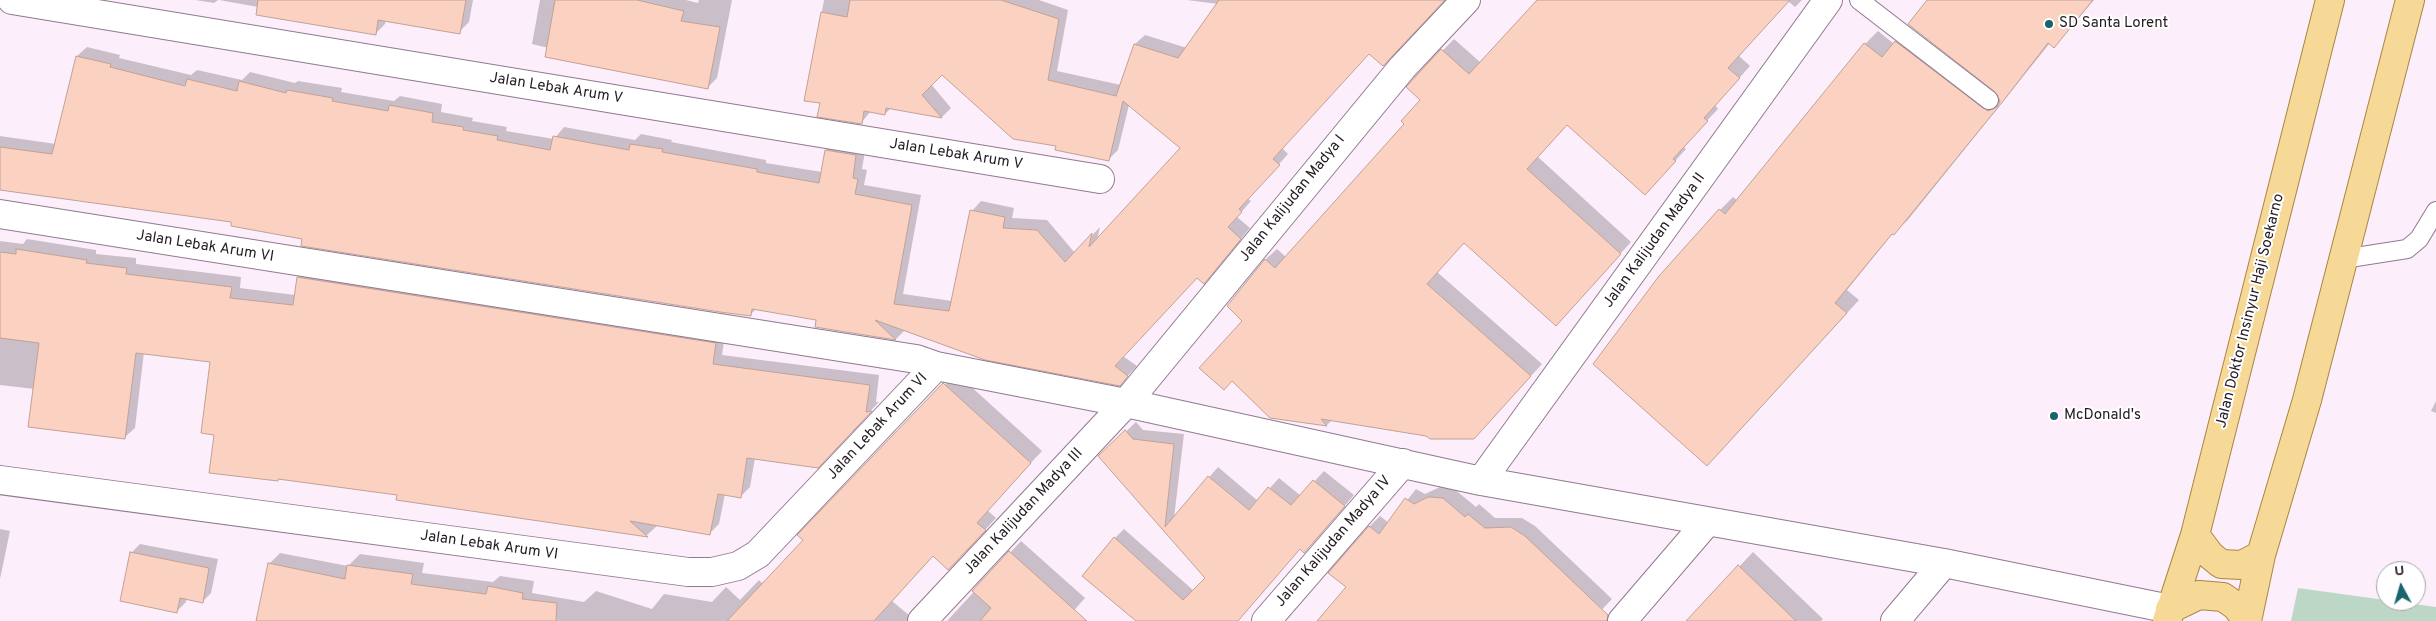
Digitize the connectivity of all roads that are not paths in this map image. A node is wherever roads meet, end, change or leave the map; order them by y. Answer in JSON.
{"nodes":[{"id":1,"x":12,"y":0,"type":"edge"},
{"id":2,"x":1466,"y":0,"type":"edge"},
{"id":3,"x":1828,"y":0,"type":"edge"},
{"id":4,"x":1859,"y":0,"type":"edge"},
{"id":5,"x":2330,"y":0,"type":"edge"},
{"id":6,"x":2410,"y":0,"type":"edge"},
{"id":7,"x":1989,"y":100,"type":"dead end"},
{"id":8,"x":1100,"y":179,"type":"dead end"},
{"id":9,"x":2436,"y":212,"type":"edge"},
{"id":10,"x":0,"y":214,"type":"edge"},
{"id":11,"x":2343,"y":259,"type":"junction"},
{"id":12,"x":936,"y":366,"type":"junction"},
{"id":13,"x":1126,"y":403,"type":"junction"},
{"id":14,"x":1403,"y":463,"type":"junction"},
{"id":15,"x":0,"y":480,"type":"edge"},
{"id":16,"x":1482,"y":481,"type":"junction"},
{"id":17,"x":1707,"y":522,"type":"junction"},
{"id":18,"x":2195,"y":535,"type":"junction"},
{"id":19,"x":2261,"y":555,"type":"junction"},
{"id":20,"x":1944,"y":563,"type":"junction"},
{"id":21,"x":2168,"y":615,"type":"edge"},
{"id":22,"x":922,"y":621,"type":"edge"},
{"id":23,"x":1266,"y":621,"type":"edge"},
{"id":24,"x":1622,"y":621,"type":"edge"},
{"id":25,"x":1895,"y":621,"type":"edge"},
{"id":26,"x":2247,"y":621,"type":"edge"}],
"edges":[{"from":1,"to":8,"type":"street","name":"Jalan Lebak Arum V"},
{"from":2,"to":13,"type":"street","name":"Jalan Kalijudan Madya I"},
{"from":3,"to":16,"type":"street","name":"Jalan Kalijudan Madya II"},
{"from":4,"to":7,"type":"lane"},
{"from":5,"to":18,"type":"main road","name":"Jalan Doktor Insinyur Haji Soekarno"},
{"from":6,"to":11,"type":"main road"},
{"from":9,"to":11,"type":"lane"},
{"from":10,"to":12,"type":"street","name":"Jalan Lebak Arum VI"},
{"from":11,"to":19,"type":"main road"},
{"from":12,"to":13,"type":"street"},
{"from":12,"to":15,"type":"street","name":"Jalan Lebak Arum VI"},
{"from":13,"to":14,"type":"street"},
{"from":13,"to":22,"type":"street","name":"Jalan Kalijudan Madya III"},
{"from":14,"to":16,"type":"street"},
{"from":14,"to":23,"type":"street","name":"Jalan Kalijudan Madya IV"},
{"from":16,"to":17,"type":"street"},
{"from":17,"to":20,"type":"street"},
{"from":17,"to":24,"type":"street"},
{"from":18,"to":19,"type":"main road"},
{"from":18,"to":21,"type":"main road","name":"Jalan Doktor Insinyur Haji Soekarno"},
{"from":19,"to":26,"type":"main road"},
{"from":20,"to":21,"type":"street"},
{"from":20,"to":25,"type":"street"},
{"from":21,"to":26,"type":"main road"}]}
